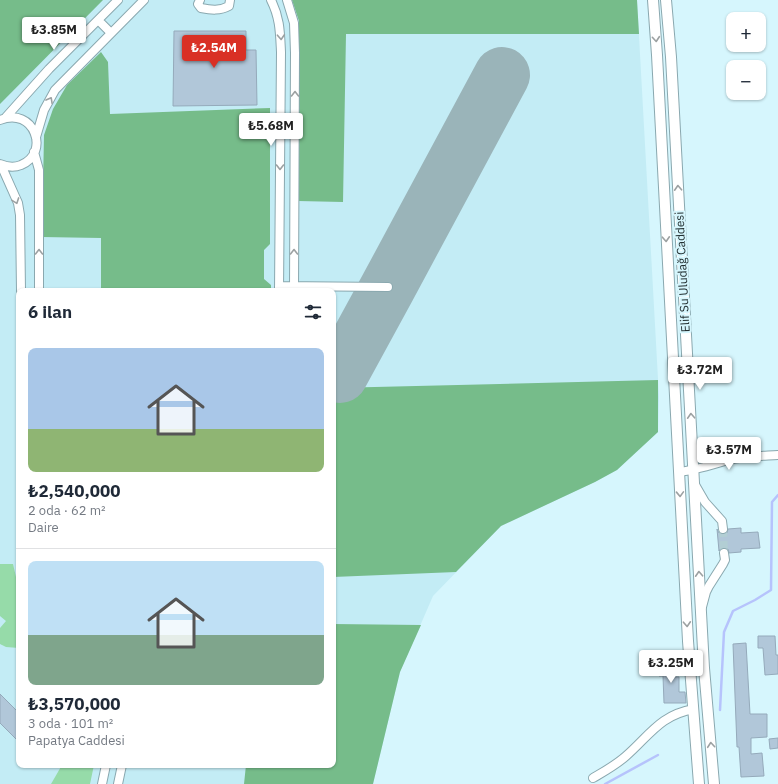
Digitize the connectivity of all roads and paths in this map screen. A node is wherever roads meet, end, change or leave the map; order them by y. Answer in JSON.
{"nodes":[{"id":1,"x":118,"y":0,"type":"edge"},
{"id":2,"x":144,"y":0,"type":"edge"},
{"id":3,"x":200,"y":0,"type":"edge"},
{"id":4,"x":230,"y":0,"type":"edge"},
{"id":5,"x":271,"y":0,"type":"edge"},
{"id":6,"x":287,"y":0,"type":"edge"},
{"id":7,"x":653,"y":0,"type":"edge"},
{"id":8,"x":666,"y":0,"type":"edge"},
{"id":9,"x":98,"y":20,"type":"junction"},
{"id":10,"x":111,"y":33,"type":"junction"},
{"id":11,"x":3,"y":119,"type":"edge"},
{"id":12,"x":36,"y":137,"type":"junction"},
{"id":13,"x":34,"y":152,"type":"junction"},
{"id":14,"x":1,"y":164,"type":"edge"},
{"id":15,"x":388,"y":287,"type":"dead end"},
{"id":16,"x":21,"y":288,"type":"edge"},
{"id":17,"x":39,"y":288,"type":"edge"},
{"id":18,"x":279,"y":288,"type":"edge"},
{"id":19,"x":294,"y":288,"type":"edge"},
{"id":20,"x":336,"y":288,"type":"edge"},
{"id":21,"x":778,"y":455,"type":"edge"},
{"id":22,"x":694,"y":470,"type":"junction"},
{"id":23,"x":680,"y":472,"type":"junction"},
{"id":24,"x":694,"y":483,"type":"junction"},
{"id":25,"x":723,"y":529,"type":"tunnel mouth"},
{"id":26,"x":724,"y":553,"type":"tunnel mouth"},
{"id":27,"x":701,"y":612,"type":"junction"},
{"id":28,"x":694,"y":709,"type":"junction"},
{"id":29,"x":105,"y":768,"type":"edge"},
{"id":30,"x":121,"y":768,"type":"edge"},
{"id":31,"x":593,"y":778,"type":"dead end"},
{"id":32,"x":102,"y":784,"type":"edge"},
{"id":33,"x":118,"y":784,"type":"edge"},
{"id":34,"x":700,"y":784,"type":"edge"},
{"id":35,"x":714,"y":784,"type":"edge"}],
"edges":[{"from":1,"to":9,"type":"street"},
{"from":2,"to":10,"type":"street"},
{"from":3,"to":4,"type":"street"},
{"from":5,"to":18,"type":"street","one_way":true},
{"from":19,"to":6,"type":"street","one_way":true},
{"from":7,"to":23,"type":"main road","name":"Elif Su Uludağ Caddesi","one_way":true},
{"from":22,"to":8,"type":"main road","name":"Elif Su Uludağ Caddesi","one_way":true},
{"from":9,"to":10,"type":"street"},
{"from":9,"to":11,"type":"street"},
{"from":12,"to":10,"type":"street","one_way":true},
{"from":11,"to":12,"type":"street"},
{"from":12,"to":13,"type":"street"},
{"from":13,"to":14,"type":"street"},
{"from":17,"to":13,"type":"street","one_way":true},
{"from":14,"to":16,"type":"street","one_way":true},
{"from":15,"to":20,"type":"street"},
{"from":21,"to":22,"type":"street"},
{"from":22,"to":23,"type":"street"},
{"from":22,"to":24,"type":"main road","name":"Elif Su Uludağ Caddesi"},
{"from":23,"to":28,"type":"main road","name":"Elif Su Uludağ Caddesi","one_way":true},
{"from":24,"to":25,"type":"street"},
{"from":27,"to":24,"type":"main road","name":"Elif Su Uludağ Caddesi","one_way":true},
{"from":26,"to":27,"type":"street"},
{"from":35,"to":27,"type":"main road","name":"Elif Su Uludağ Caddesi","one_way":true},
{"from":28,"to":31,"type":"street"},
{"from":28,"to":34,"type":"main road","name":"Elif Su Uludağ Caddesi"},
{"from":29,"to":32,"type":"street"},
{"from":30,"to":33,"type":"street"}]}
